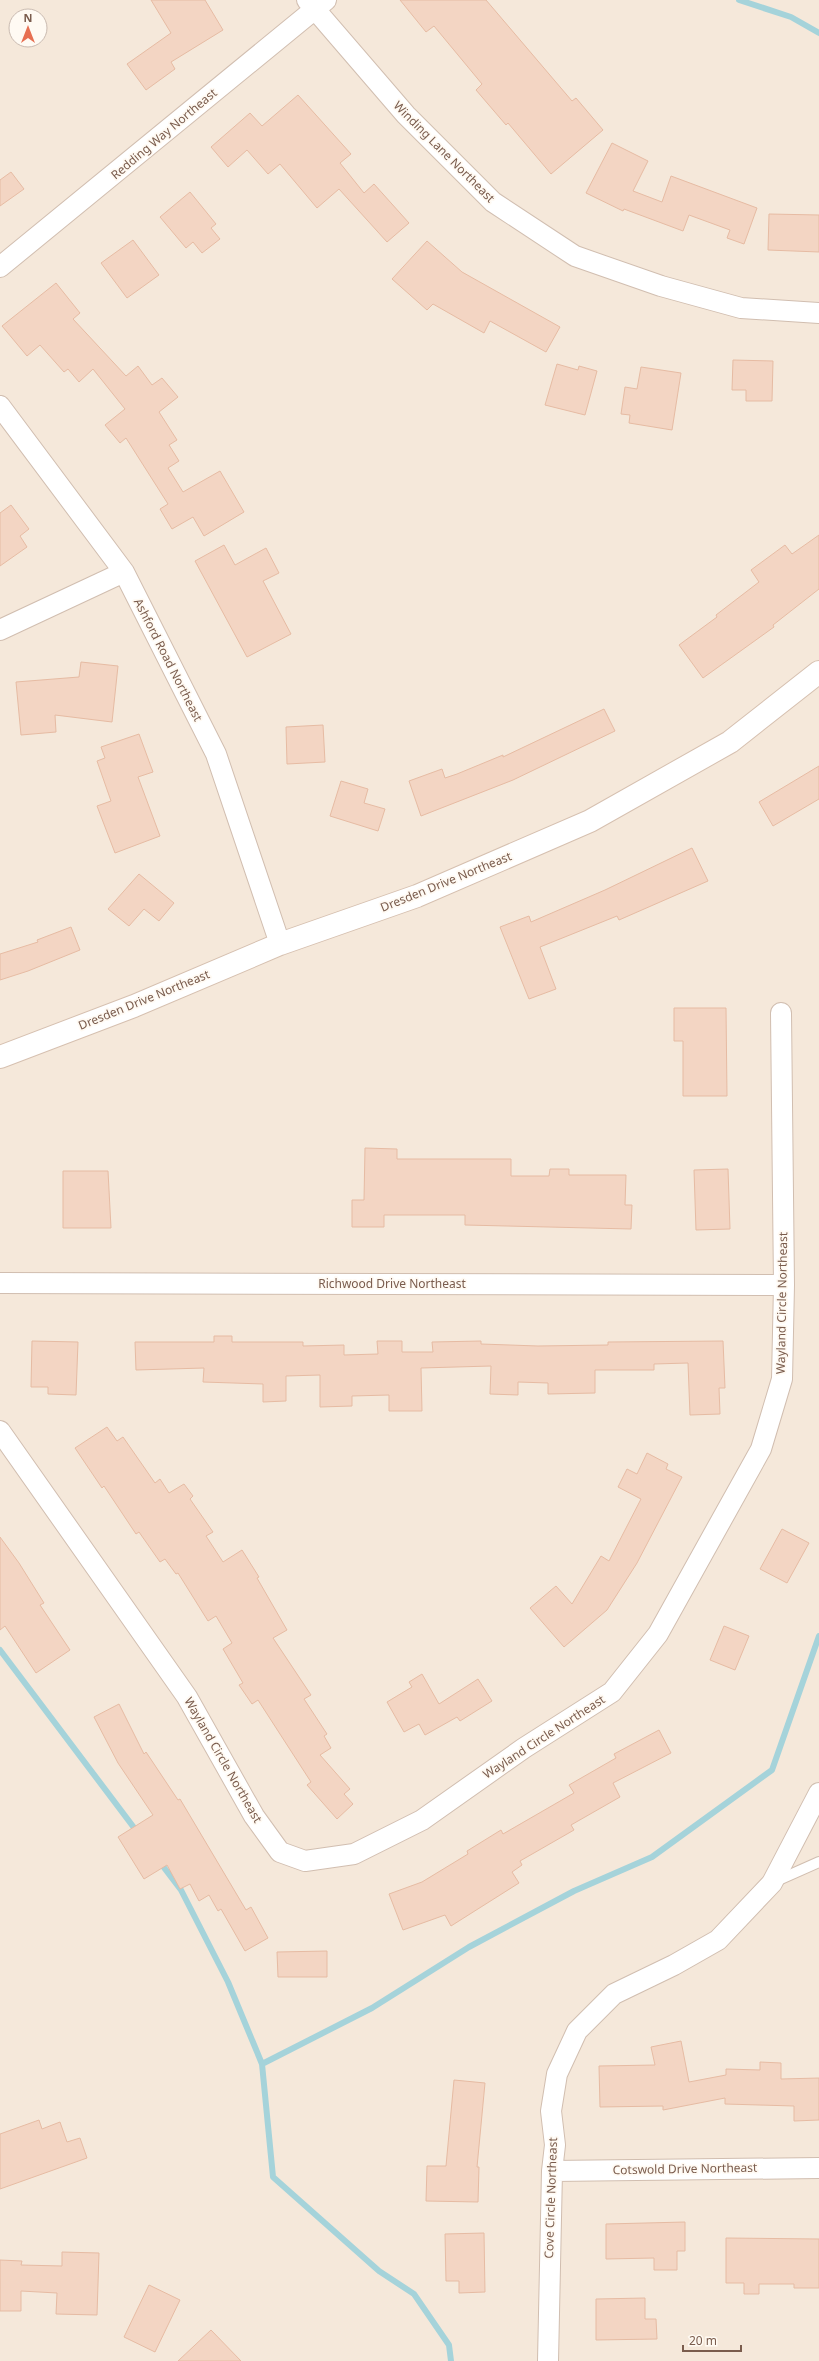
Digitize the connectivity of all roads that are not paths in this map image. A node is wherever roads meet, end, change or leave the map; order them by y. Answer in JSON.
{"nodes":[{"id":1,"x":316,"y":3,"type":"edge"},
{"id":2,"x":0,"y":267,"type":"edge"},
{"id":3,"x":819,"y":313,"type":"edge"},
{"id":4,"x":0,"y":406,"type":"edge"},
{"id":5,"x":124,"y":572,"type":"junction"},
{"id":6,"x":0,"y":630,"type":"edge"},
{"id":7,"x":819,"y":672,"type":"edge"},
{"id":8,"x":280,"y":944,"type":"junction"},
{"id":9,"x":781,"y":1013,"type":"dead end"},
{"id":10,"x":0,"y":1057,"type":"edge"},
{"id":11,"x":0,"y":1283,"type":"edge"},
{"id":12,"x":784,"y":1285,"type":"junction"},
{"id":13,"x":0,"y":1431,"type":"edge"},
{"id":14,"x":819,"y":1793,"type":"edge"},
{"id":15,"x":819,"y":1862,"type":"edge"},
{"id":16,"x":772,"y":1883,"type":"junction"},
{"id":17,"x":819,"y":2168,"type":"edge"},
{"id":18,"x":552,"y":2171,"type":"junction"},
{"id":19,"x":548,"y":2361,"type":"edge"}],
"edges":[{"from":1,"to":2,"type":"street","name":"Redding Way Northeast"},
{"from":1,"to":3,"type":"street","name":"Winding Lane Northeast"},
{"from":4,"to":5,"type":"street","name":"Ashford Road Northeast"},
{"from":5,"to":6,"type":"street"},
{"from":5,"to":8,"type":"street","name":"Ashford Road Northeast"},
{"from":7,"to":8,"type":"street","name":"Dresden Drive Northeast"},
{"from":8,"to":10,"type":"street","name":"Dresden Drive Northeast"},
{"from":9,"to":12,"type":"street","name":"Wayland Circle Northeast"},
{"from":11,"to":12,"type":"street","name":"Richwood Drive Northeast"},
{"from":12,"to":13,"type":"street","name":"Wayland Circle Northeast"},
{"from":14,"to":16,"type":"street","name":"Cove Circle Northeast"},
{"from":15,"to":16,"type":"lane"},
{"from":16,"to":18,"type":"street","name":"Cove Circle Northeast"},
{"from":17,"to":18,"type":"street","name":"Cotswold Drive Northeast"},
{"from":18,"to":19,"type":"street","name":"Cove Circle Northeast"}]}
